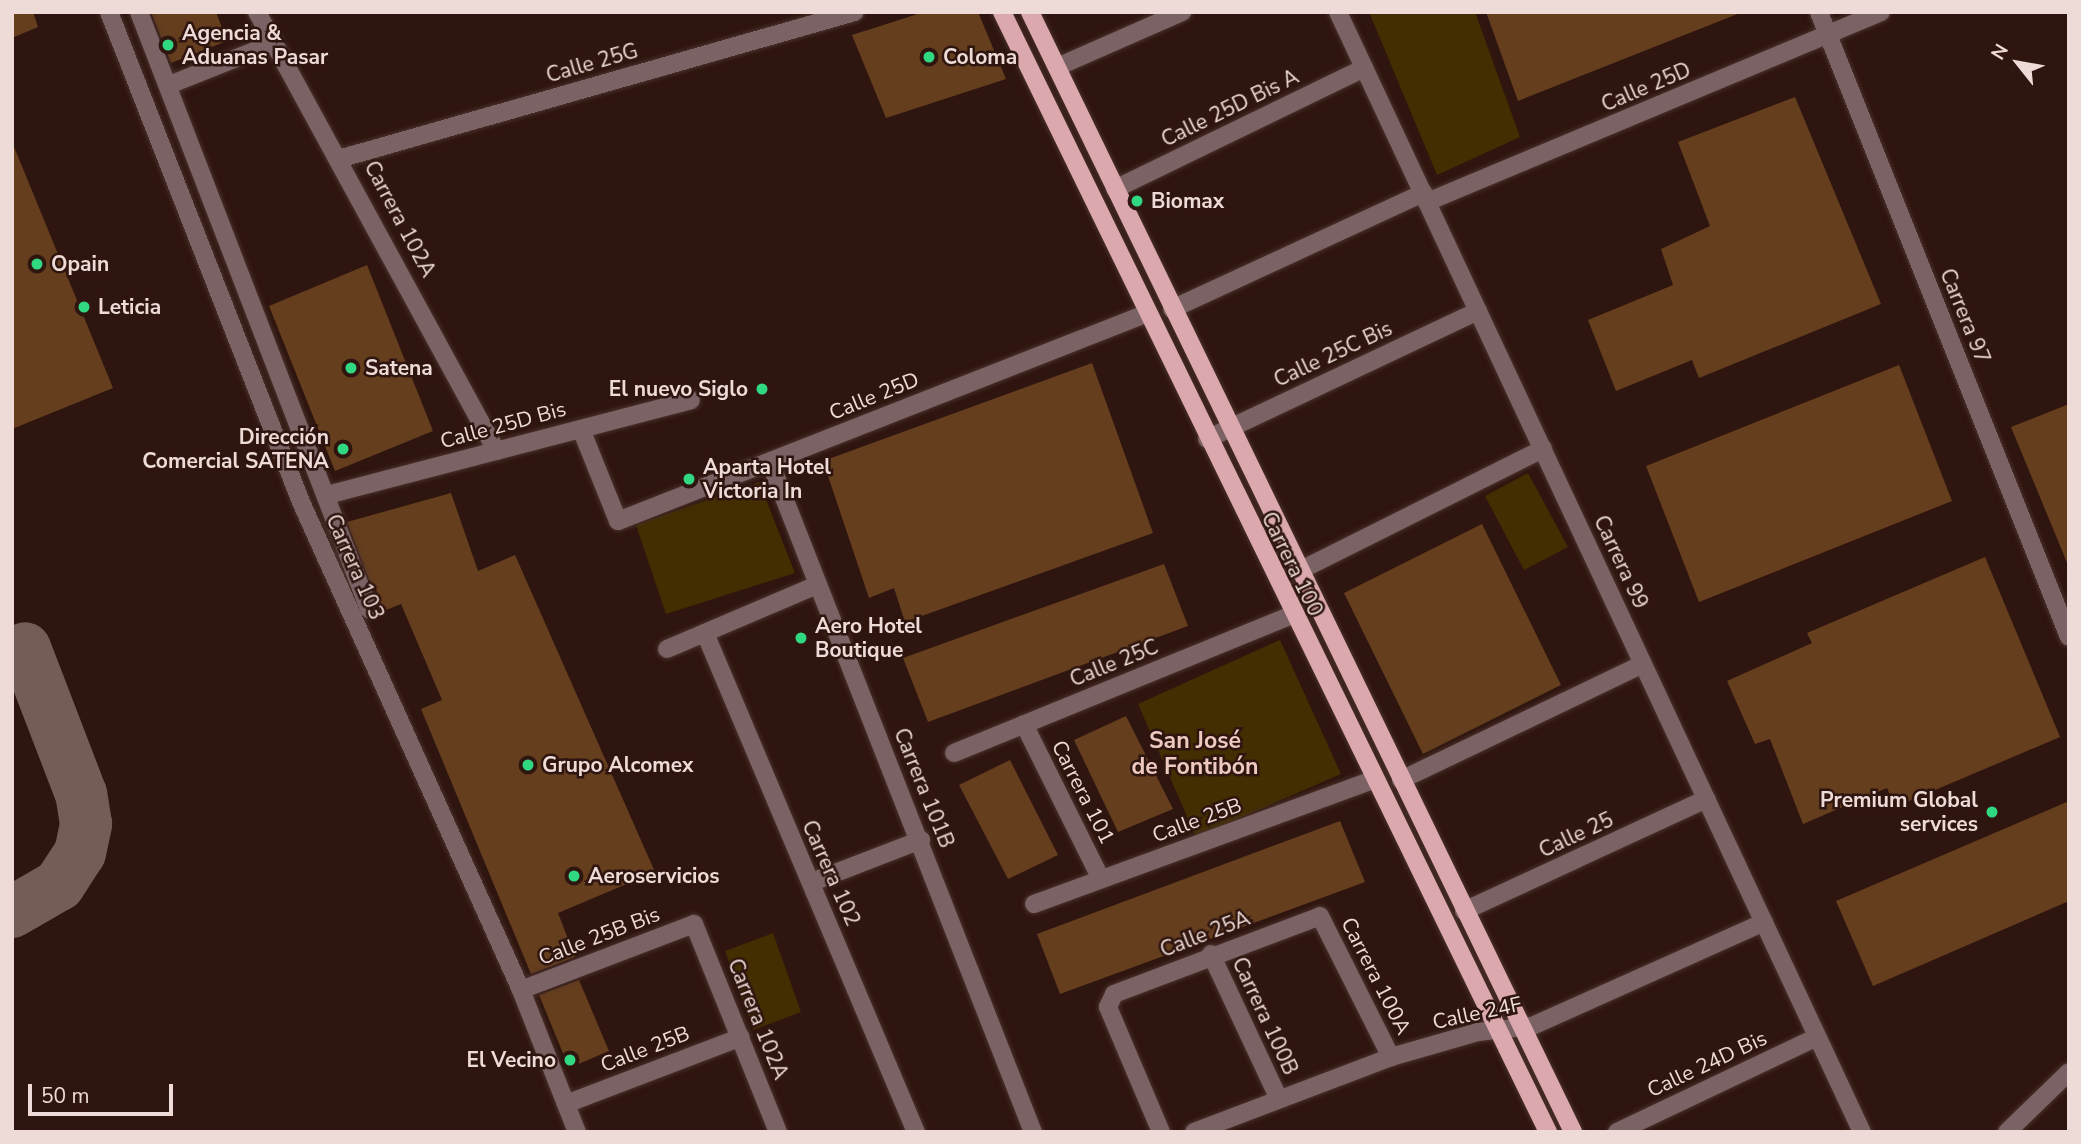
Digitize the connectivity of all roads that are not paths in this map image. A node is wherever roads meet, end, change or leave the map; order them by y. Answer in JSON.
{"nodes":[{"id":1,"x":109,"y":12,"type":"edge"},
{"id":2,"x":139,"y":12,"type":"edge"},
{"id":3,"x":257,"y":12,"type":"edge"},
{"id":4,"x":855,"y":12,"type":"edge"},
{"id":5,"x":1002,"y":12,"type":"edge"},
{"id":6,"x":1030,"y":12,"type":"edge"},
{"id":7,"x":1182,"y":12,"type":"edge"},
{"id":8,"x":1338,"y":12,"type":"edge"},
{"id":9,"x":1819,"y":12,"type":"edge"},
{"id":10,"x":1881,"y":12,"type":"edge"},
{"id":11,"x":1828,"y":35,"type":"junction"},
{"id":12,"x":274,"y":43,"type":"junction"},
{"id":13,"x":1057,"y":67,"type":"junction"},
{"id":14,"x":1364,"y":68,"type":"junction"},
{"id":15,"x":169,"y":85,"type":"junction"},
{"id":16,"x":342,"y":158,"type":"junction"},
{"id":17,"x":1115,"y":189,"type":"junction"},
{"id":18,"x":1425,"y":197,"type":"junction"},
{"id":19,"x":1172,"y":309,"type":"junction"},
{"id":20,"x":1478,"y":311,"type":"junction"},
{"id":21,"x":1148,"y":313,"type":"junction"},
{"id":22,"x":691,"y":400,"type":"dead end"},
{"id":23,"x":581,"y":429,"type":"junction"},
{"id":24,"x":1227,"y":429,"type":"junction"},
{"id":25,"x":1207,"y":439,"type":"junction"},
{"id":26,"x":1543,"y":449,"type":"junction"},
{"id":27,"x":496,"y":451,"type":"junction"},
{"id":28,"x":770,"y":462,"type":"junction"},
{"id":29,"x":327,"y":495,"type":"junction"},
{"id":30,"x":1299,"y":571,"type":"junction"},
{"id":31,"x":817,"y":585,"type":"junction"},
{"id":32,"x":369,"y":609,"type":"dead end"},
{"id":33,"x":1292,"y":615,"type":"junction"},
{"id":34,"x":705,"y":633,"type":"junction"},
{"id":35,"x":2069,"y":637,"type":"edge"},
{"id":36,"x":667,"y":649,"type":"dead end"},
{"id":37,"x":1643,"y":664,"type":"junction"},
{"id":38,"x":1024,"y":724,"type":"junction"},
{"id":39,"x":954,"y":753,"type":"dead end"},
{"id":40,"x":1375,"y":779,"type":"junction"},
{"id":41,"x":1401,"y":780,"type":"junction"},
{"id":42,"x":1706,"y":799,"type":"junction"},
{"id":43,"x":921,"y":840,"type":"junction"},
{"id":44,"x":1101,"y":879,"type":"junction"},
{"id":45,"x":812,"y":881,"type":"junction"},
{"id":46,"x":1034,"y":904,"type":"dead end"},
{"id":47,"x":1464,"y":911,"type":"junction"},
{"id":48,"x":1320,"y":916,"type":"joint"},
{"id":49,"x":1764,"y":922,"type":"junction"},
{"id":50,"x":694,"y":924,"type":"joint"},
{"id":51,"x":1211,"y":954,"type":"junction"},
{"id":52,"x":521,"y":990,"type":"junction"},
{"id":53,"x":1520,"y":1024,"type":"junction"},
{"id":54,"x":1497,"y":1028,"type":"junction"},
{"id":55,"x":740,"y":1037,"type":"junction"},
{"id":56,"x":1817,"y":1037,"type":"junction"},
{"id":57,"x":1391,"y":1057,"type":"junction"},
{"id":58,"x":2069,"y":1072,"type":"edge"},
{"id":59,"x":1278,"y":1097,"type":"junction"},
{"id":60,"x":566,"y":1104,"type":"junction"},
{"id":61,"x":578,"y":1132,"type":"edge"},
{"id":62,"x":778,"y":1132,"type":"edge"},
{"id":63,"x":916,"y":1132,"type":"edge"},
{"id":64,"x":1033,"y":1132,"type":"edge"},
{"id":65,"x":1161,"y":1132,"type":"edge"},
{"id":66,"x":1194,"y":1132,"type":"edge"},
{"id":67,"x":1548,"y":1132,"type":"edge"},
{"id":68,"x":1573,"y":1132,"type":"edge"},
{"id":69,"x":1617,"y":1132,"type":"edge"},
{"id":70,"x":1861,"y":1132,"type":"edge"},
{"id":71,"x":2007,"y":1132,"type":"edge"}],
"edges":[{"from":1,"to":52,"type":"street","name":"Carrera 103"},
{"from":2,"to":15,"type":"street","name":"Carrera 103"},
{"from":3,"to":12,"type":"street","name":"Carrera 102A"},
{"from":4,"to":16,"type":"street","name":"Calle 25G"},
{"from":5,"to":21,"type":"main road","name":"Carrera 100"},
{"from":6,"to":13,"type":"main road","name":"Carrera 100"},
{"from":7,"to":13,"type":"street"},
{"from":8,"to":14,"type":"street","name":"Carrera 99"},
{"from":9,"to":11,"type":"street","name":"Carrera 97"},
{"from":10,"to":11,"type":"street","name":"Calle 25D"},
{"from":11,"to":18,"type":"street","name":"Calle 25D"},
{"from":11,"to":35,"type":"street","name":"Carrera 97"},
{"from":12,"to":15,"type":"street"},
{"from":12,"to":16,"type":"street","name":"Carrera 102A"},
{"from":13,"to":17,"type":"main road","name":"Carrera 100"},
{"from":14,"to":17,"type":"street","name":"Calle 25D Bis A"},
{"from":14,"to":18,"type":"street","name":"Carrera 99"},
{"from":15,"to":29,"type":"street","name":"Carrera 103"},
{"from":16,"to":27,"type":"street","name":"Carrera 102A"},
{"from":17,"to":19,"type":"main road","name":"Carrera 100"},
{"from":18,"to":19,"type":"street","name":"Calle 25D"},
{"from":18,"to":20,"type":"street","name":"Carrera 99"},
{"from":19,"to":24,"type":"main road","name":"Carrera 100"},
{"from":20,"to":24,"type":"street","name":"Calle 25C Bis"},
{"from":20,"to":26,"type":"street","name":"Carrera 99"},
{"from":21,"to":25,"type":"main road","name":"Carrera 100"},
{"from":21,"to":28,"type":"street","name":"Calle 25D"},
{"from":22,"to":23,"type":"street","name":"Calle 25D Bis"},
{"from":23,"to":27,"type":"street","name":"Calle 25D Bis"},
{"from":23,"to":28,"type":"street","name":"Calle 25D"},
{"from":24,"to":25,"type":"street","name":"Calle 25C Bis"},
{"from":24,"to":30,"type":"main road","name":"Carrera 100"},
{"from":25,"to":33,"type":"main road","name":"Carrera 100"},
{"from":26,"to":30,"type":"street"},
{"from":26,"to":37,"type":"street","name":"Carrera 99"},
{"from":27,"to":29,"type":"street","name":"Calle 25D Bis"},
{"from":28,"to":31,"type":"street","name":"Carrera 101B"},
{"from":29,"to":32,"type":"street","name":"Carrera 103"},
{"from":30,"to":41,"type":"main road","name":"Carrera 100"},
{"from":31,"to":34,"type":"street"},
{"from":31,"to":43,"type":"street","name":"Carrera 101B"},
{"from":33,"to":38,"type":"street","name":"Calle 25C"},
{"from":33,"to":40,"type":"main road","name":"Carrera 100"},
{"from":34,"to":36,"type":"street"},
{"from":34,"to":45,"type":"street","name":"Carrera 102"},
{"from":37,"to":41,"type":"street"},
{"from":37,"to":42,"type":"street","name":"Carrera 99"},
{"from":38,"to":39,"type":"street","name":"Calle 25C"},
{"from":38,"to":44,"type":"street","name":"Carrera 101"},
{"from":40,"to":44,"type":"street","name":"Calle 25B"},
{"from":40,"to":54,"type":"main road","name":"Carrera 100"},
{"from":41,"to":47,"type":"main road","name":"Carrera 100"},
{"from":42,"to":47,"type":"street","name":"Calle 25"},
{"from":42,"to":49,"type":"street","name":"Carrera 99"},
{"from":43,"to":45,"type":"street"},
{"from":43,"to":64,"type":"street","name":"Carrera 101B"},
{"from":44,"to":46,"type":"street","name":"Calle 25B"},
{"from":45,"to":63,"type":"street","name":"Carrera 102"},
{"from":47,"to":53,"type":"main road","name":"Carrera 100"},
{"from":48,"to":51,"type":"street","name":"Calle 25A"},
{"from":48,"to":57,"type":"street","name":"Carrera 100A"},
{"from":49,"to":53,"type":"street","name":"Calle 24F"},
{"from":49,"to":56,"type":"street","name":"Carrera 99"},
{"from":50,"to":52,"type":"street","name":"Calle 25B Bis"},
{"from":50,"to":55,"type":"street","name":"Carrera 102A"},
{"from":51,"to":59,"type":"street","name":"Carrera 100B"},
{"from":51,"to":65,"type":"street","name":"Calle 25A"},
{"from":52,"to":60,"type":"street","name":"Carrera 103"},
{"from":53,"to":54,"type":"street","name":"Calle 24F"},
{"from":53,"to":68,"type":"main road","name":"Carrera 100"},
{"from":54,"to":57,"type":"street","name":"Calle 24F"},
{"from":54,"to":67,"type":"main road","name":"Carrera 100"},
{"from":55,"to":60,"type":"street","name":"Calle 25B"},
{"from":55,"to":62,"type":"street","name":"Carrera 102A"},
{"from":56,"to":69,"type":"street","name":"Calle 24D Bis"},
{"from":56,"to":70,"type":"street","name":"Carrera 99"},
{"from":57,"to":59,"type":"street","name":"Calle 24F"},
{"from":58,"to":71,"type":"street"},
{"from":59,"to":66,"type":"street","name":"Calle 24F"},
{"from":60,"to":61,"type":"street","name":"Carrera 103"}]}
